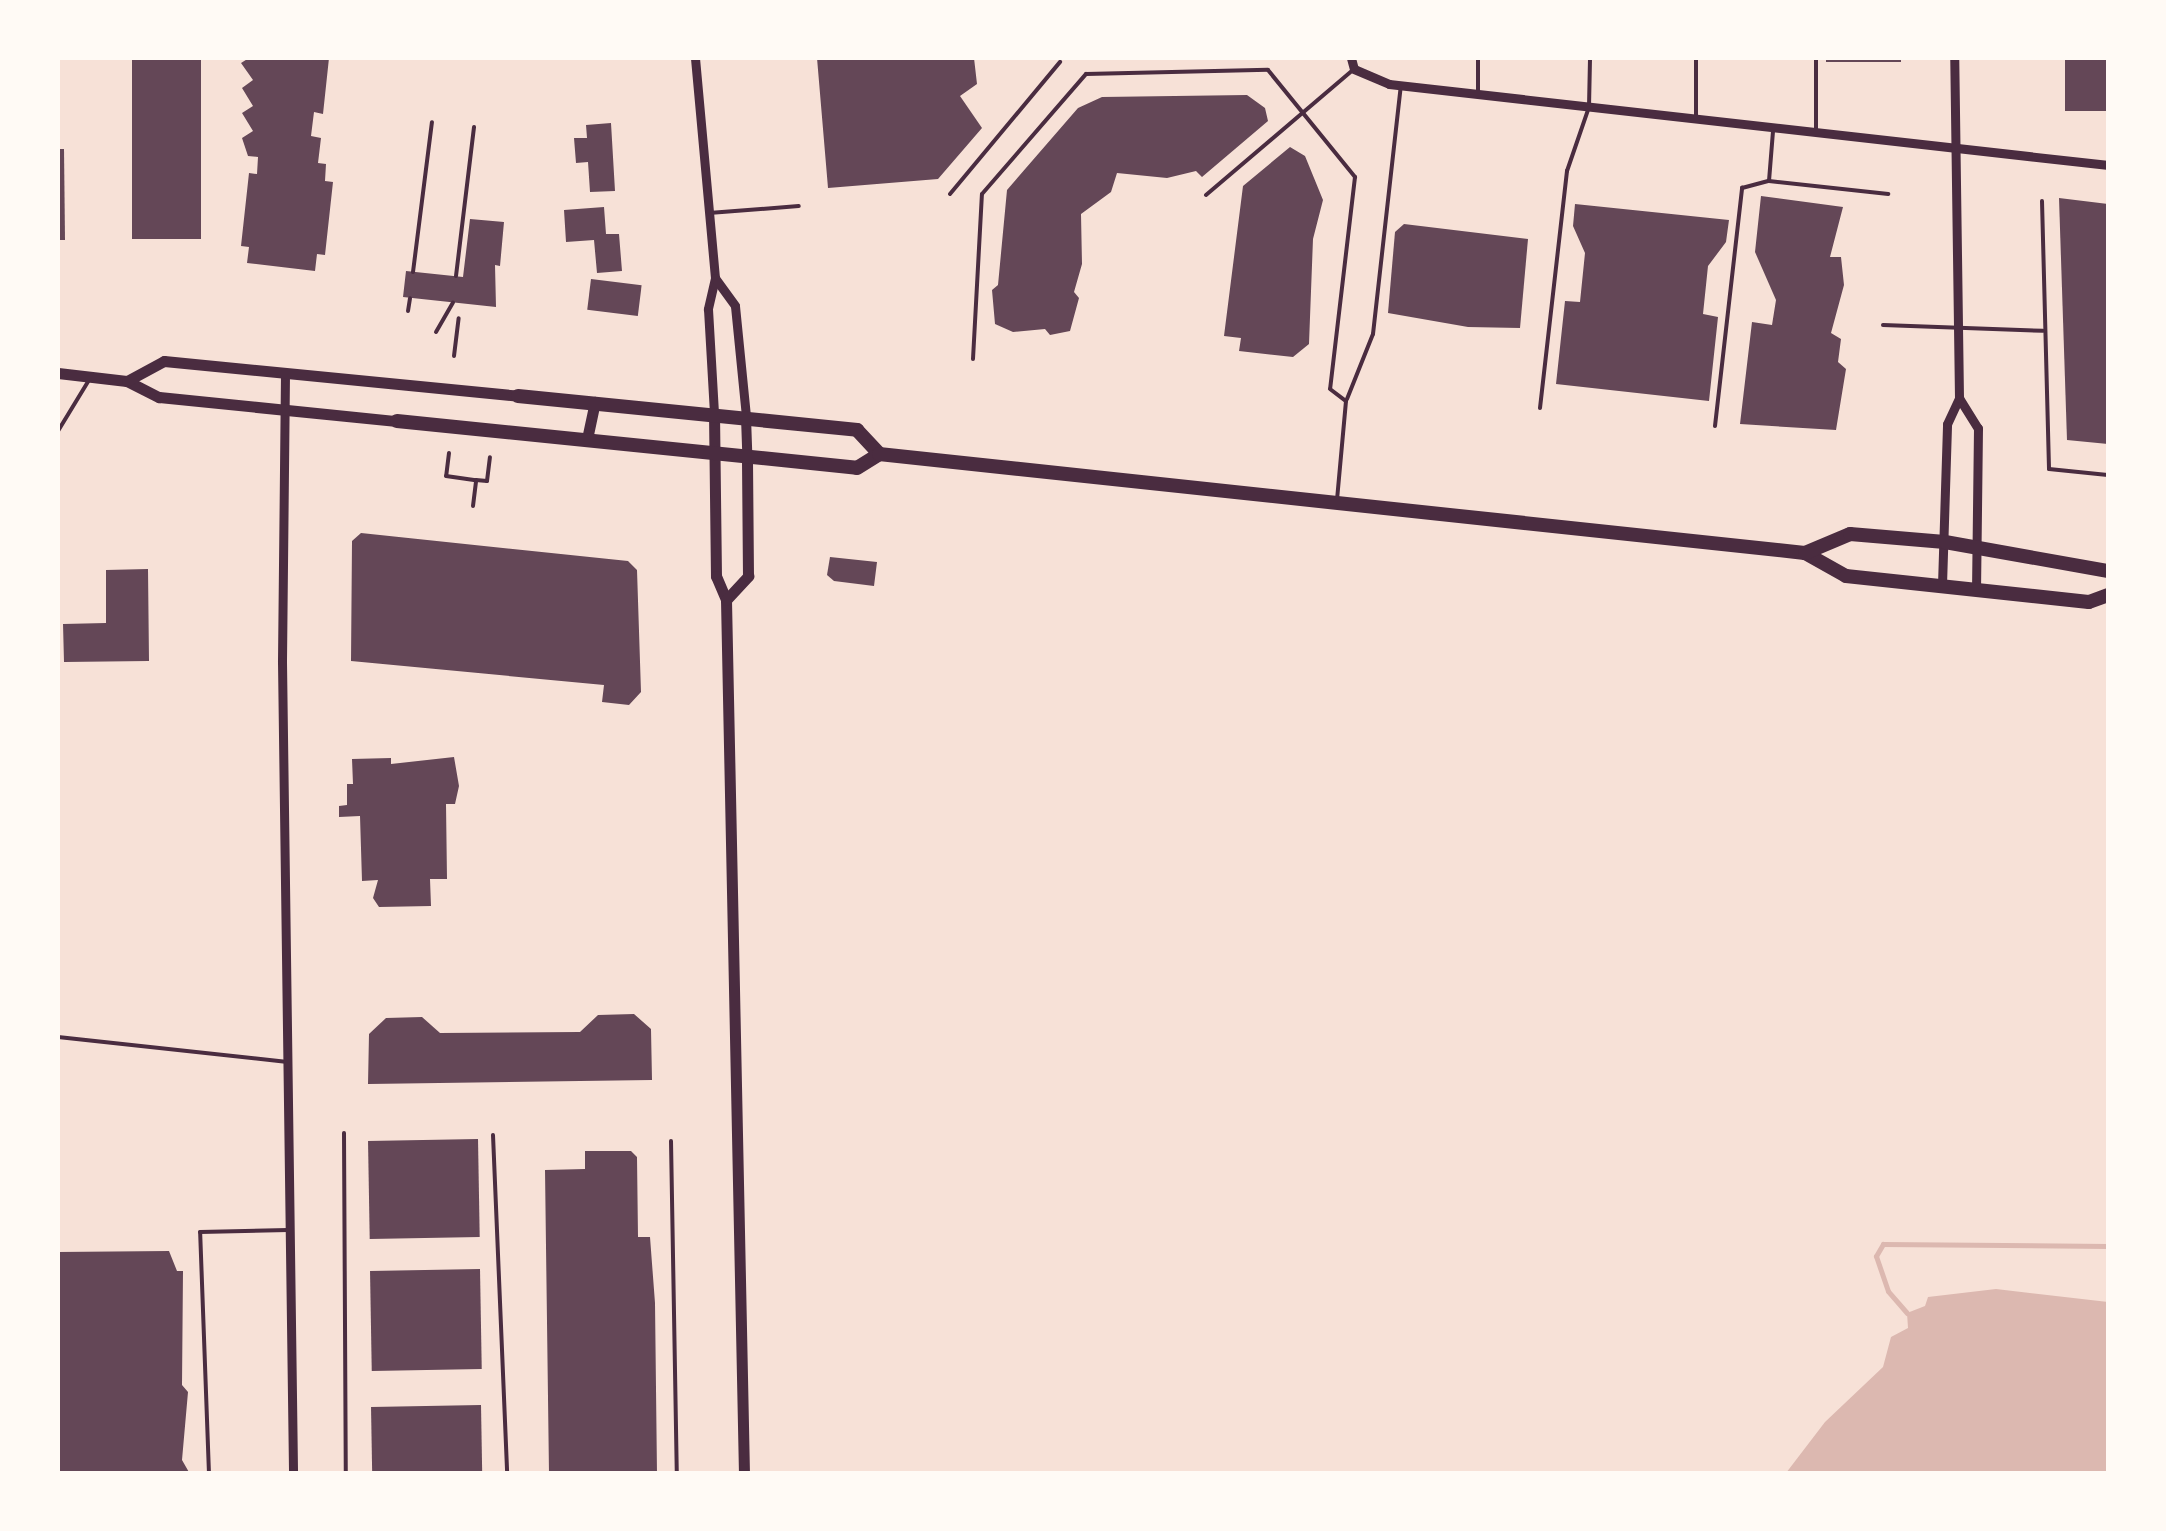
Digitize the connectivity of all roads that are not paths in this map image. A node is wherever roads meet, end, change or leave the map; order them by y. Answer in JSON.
{"nodes":[{"id":1,"x":695,"y":58,"type":"edge"},
{"id":2,"x":1350,"y":58,"type":"edge"},
{"id":3,"x":1478,"y":58,"type":"edge"},
{"id":4,"x":1590,"y":58,"type":"edge"},
{"id":5,"x":1696,"y":58,"type":"edge"},
{"id":6,"x":1816,"y":58,"type":"edge"},
{"id":7,"x":1954,"y":58,"type":"edge"},
{"id":8,"x":1060,"y":62,"type":"dead end"},
{"id":9,"x":1354,"y":69,"type":"junction"},
{"id":10,"x":1401,"y":85,"type":"junction"},
{"id":11,"x":1478,"y":94,"type":"junction"},
{"id":12,"x":1589,"y":107,"type":"junction"},
{"id":13,"x":1303,"y":112,"type":"junction"},
{"id":14,"x":1696,"y":119,"type":"junction"},
{"id":15,"x":432,"y":122,"type":"dead end"},
{"id":16,"x":474,"y":127,"type":"dead end"},
{"id":17,"x":1773,"y":128,"type":"junction"},
{"id":18,"x":1816,"y":133,"type":"junction"},
{"id":19,"x":1955,"y":149,"type":"junction"},
{"id":20,"x":2108,"y":165,"type":"edge"},
{"id":21,"x":1769,"y":181,"type":"junction"},
{"id":22,"x":950,"y":194,"type":"dead end"},
{"id":23,"x":1206,"y":194,"type":"dead end"},
{"id":24,"x":1888,"y":194,"type":"dead end"},
{"id":25,"x":2042,"y":201,"type":"dead end"},
{"id":26,"x":799,"y":206,"type":"dead end"},
{"id":27,"x":709,"y":214,"type":"junction"},
{"id":28,"x":413,"y":272,"type":"dead end"},
{"id":29,"x":456,"y":276,"type":"dead end"},
{"id":30,"x":715,"y":278,"type":"junction"},
{"id":31,"x":410,"y":298,"type":"dead end"},
{"id":32,"x":454,"y":302,"type":"dead end"},
{"id":33,"x":408,"y":311,"type":"dead end"},
{"id":34,"x":1883,"y":325,"type":"dead end"},
{"id":35,"x":1958,"y":328,"type":"junction"},
{"id":36,"x":2046,"y":331,"type":"junction"},
{"id":37,"x":436,"y":332,"type":"dead end"},
{"id":38,"x":973,"y":359,"type":"dead end"},
{"id":39,"x":58,"y":373,"type":"edge"},
{"id":40,"x":285,"y":374,"type":"junction"},
{"id":41,"x":91,"y":377,"type":"junction"},
{"id":42,"x":127,"y":381,"type":"junction"},
{"id":43,"x":518,"y":396,"type":"joint"},
{"id":44,"x":1960,"y":398,"type":"junction"},
{"id":45,"x":1346,"y":401,"type":"junction"},
{"id":46,"x":595,"y":402,"type":"junction"},
{"id":47,"x":1540,"y":408,"type":"dead end"},
{"id":48,"x":284,"y":411,"type":"junction"},
{"id":49,"x":714,"y":414,"type":"junction"},
{"id":50,"x":746,"y":418,"type":"junction"},
{"id":51,"x":397,"y":421,"type":"joint"},
{"id":52,"x":1715,"y":426,"type":"dead end"},
{"id":53,"x":58,"y":431,"type":"edge"},
{"id":54,"x":587,"y":439,"type":"junction"},
{"id":55,"x":714,"y":451,"type":"junction"},
{"id":56,"x":747,"y":454,"type":"junction"},
{"id":57,"x":878,"y":454,"type":"junction"},
{"id":58,"x":2108,"y":475,"type":"edge"},
{"id":59,"x":1337,"y":505,"type":"junction"},
{"id":60,"x":1945,"y":542,"type":"junction"},
{"id":61,"x":1978,"y":548,"type":"junction"},
{"id":62,"x":1805,"y":553,"type":"junction"},
{"id":63,"x":2108,"y":571,"type":"edge"},
{"id":64,"x":1942,"y":585,"type":"junction"},
{"id":65,"x":1976,"y":591,"type":"junction"},
{"id":66,"x":2108,"y":596,"type":"edge"},
{"id":67,"x":726,"y":600,"type":"junction"},
{"id":68,"x":58,"y":1037,"type":"edge"},
{"id":69,"x":288,"y":1062,"type":"junction"},
{"id":70,"x":344,"y":1133,"type":"dead end"},
{"id":71,"x":493,"y":1135,"type":"dead end"},
{"id":72,"x":672,"y":1140,"type":"dead end"},
{"id":73,"x":290,"y":1230,"type":"junction"},
{"id":74,"x":208,"y":1474,"type":"edge"},
{"id":75,"x":293,"y":1474,"type":"edge"},
{"id":76,"x":346,"y":1474,"type":"edge"},
{"id":77,"x":507,"y":1474,"type":"edge"},
{"id":78,"x":678,"y":1474,"type":"edge"},
{"id":79,"x":744,"y":1474,"type":"edge"}],
"edges":[{"from":1,"to":27,"type":"street"},
{"from":2,"to":9,"type":"street"},
{"from":3,"to":11,"type":"lane"},
{"from":4,"to":12,"type":"lane"},
{"from":5,"to":14,"type":"lane"},
{"from":6,"to":18,"type":"lane"},
{"from":7,"to":19,"type":"street"},
{"from":8,"to":22,"type":"lane"},
{"from":9,"to":10,"type":"street"},
{"from":9,"to":13,"type":"lane"},
{"from":10,"to":11,"type":"street"},
{"from":10,"to":45,"type":"lane"},
{"from":11,"to":12,"type":"street"},
{"from":12,"to":14,"type":"street"},
{"from":12,"to":47,"type":"lane"},
{"from":13,"to":23,"type":"lane"},
{"from":13,"to":38,"type":"lane"},
{"from":13,"to":45,"type":"lane"},
{"from":14,"to":17,"type":"street"},
{"from":15,"to":28,"type":"lane"},
{"from":16,"to":29,"type":"lane"},
{"from":17,"to":18,"type":"street"},
{"from":17,"to":21,"type":"lane"},
{"from":18,"to":19,"type":"street"},
{"from":19,"to":20,"type":"street"},
{"from":19,"to":35,"type":"street"},
{"from":21,"to":24,"type":"lane"},
{"from":21,"to":52,"type":"lane"},
{"from":25,"to":36,"type":"lane"},
{"from":26,"to":27,"type":"lane"},
{"from":27,"to":30,"type":"street"},
{"from":30,"to":49,"type":"street"},
{"from":30,"to":50,"type":"street"},
{"from":31,"to":33,"type":"lane"},
{"from":32,"to":37,"type":"lane"},
{"from":34,"to":35,"type":"lane"},
{"from":35,"to":36,"type":"lane"},
{"from":35,"to":44,"type":"street"},
{"from":36,"to":58,"type":"lane"},
{"from":39,"to":41,"type":"main road"},
{"from":40,"to":42,"type":"main road"},
{"from":40,"to":43,"type":"main road"},
{"from":40,"to":48,"type":"street"},
{"from":41,"to":42,"type":"main road"},
{"from":41,"to":53,"type":"lane"},
{"from":42,"to":48,"type":"main road"},
{"from":43,"to":46,"type":"main road"},
{"from":44,"to":60,"type":"street"},
{"from":44,"to":61,"type":"street"},
{"from":45,"to":59,"type":"lane"},
{"from":46,"to":49,"type":"main road"},
{"from":46,"to":54,"type":"main road"},
{"from":48,"to":51,"type":"main road"},
{"from":48,"to":69,"type":"street"},
{"from":49,"to":50,"type":"main road"},
{"from":49,"to":55,"type":"main road"},
{"from":50,"to":56,"type":"street"},
{"from":50,"to":57,"type":"main road"},
{"from":51,"to":54,"type":"main road"},
{"from":54,"to":55,"type":"main road"},
{"from":55,"to":56,"type":"main road"},
{"from":55,"to":67,"type":"main road"},
{"from":56,"to":57,"type":"main road"},
{"from":56,"to":67,"type":"main road"},
{"from":57,"to":59,"type":"main road"},
{"from":59,"to":62,"type":"main road"},
{"from":60,"to":61,"type":"main road"},
{"from":60,"to":62,"type":"main road"},
{"from":60,"to":64,"type":"street"},
{"from":61,"to":63,"type":"main road"},
{"from":61,"to":65,"type":"street"},
{"from":62,"to":64,"type":"main road"},
{"from":64,"to":65,"type":"main road"},
{"from":65,"to":66,"type":"main road"},
{"from":67,"to":79,"type":"main road"},
{"from":68,"to":69,"type":"lane"},
{"from":69,"to":73,"type":"street"},
{"from":70,"to":76,"type":"lane"},
{"from":71,"to":77,"type":"lane"},
{"from":72,"to":78,"type":"lane"},
{"from":73,"to":74,"type":"lane"},
{"from":73,"to":75,"type":"street"}]}
